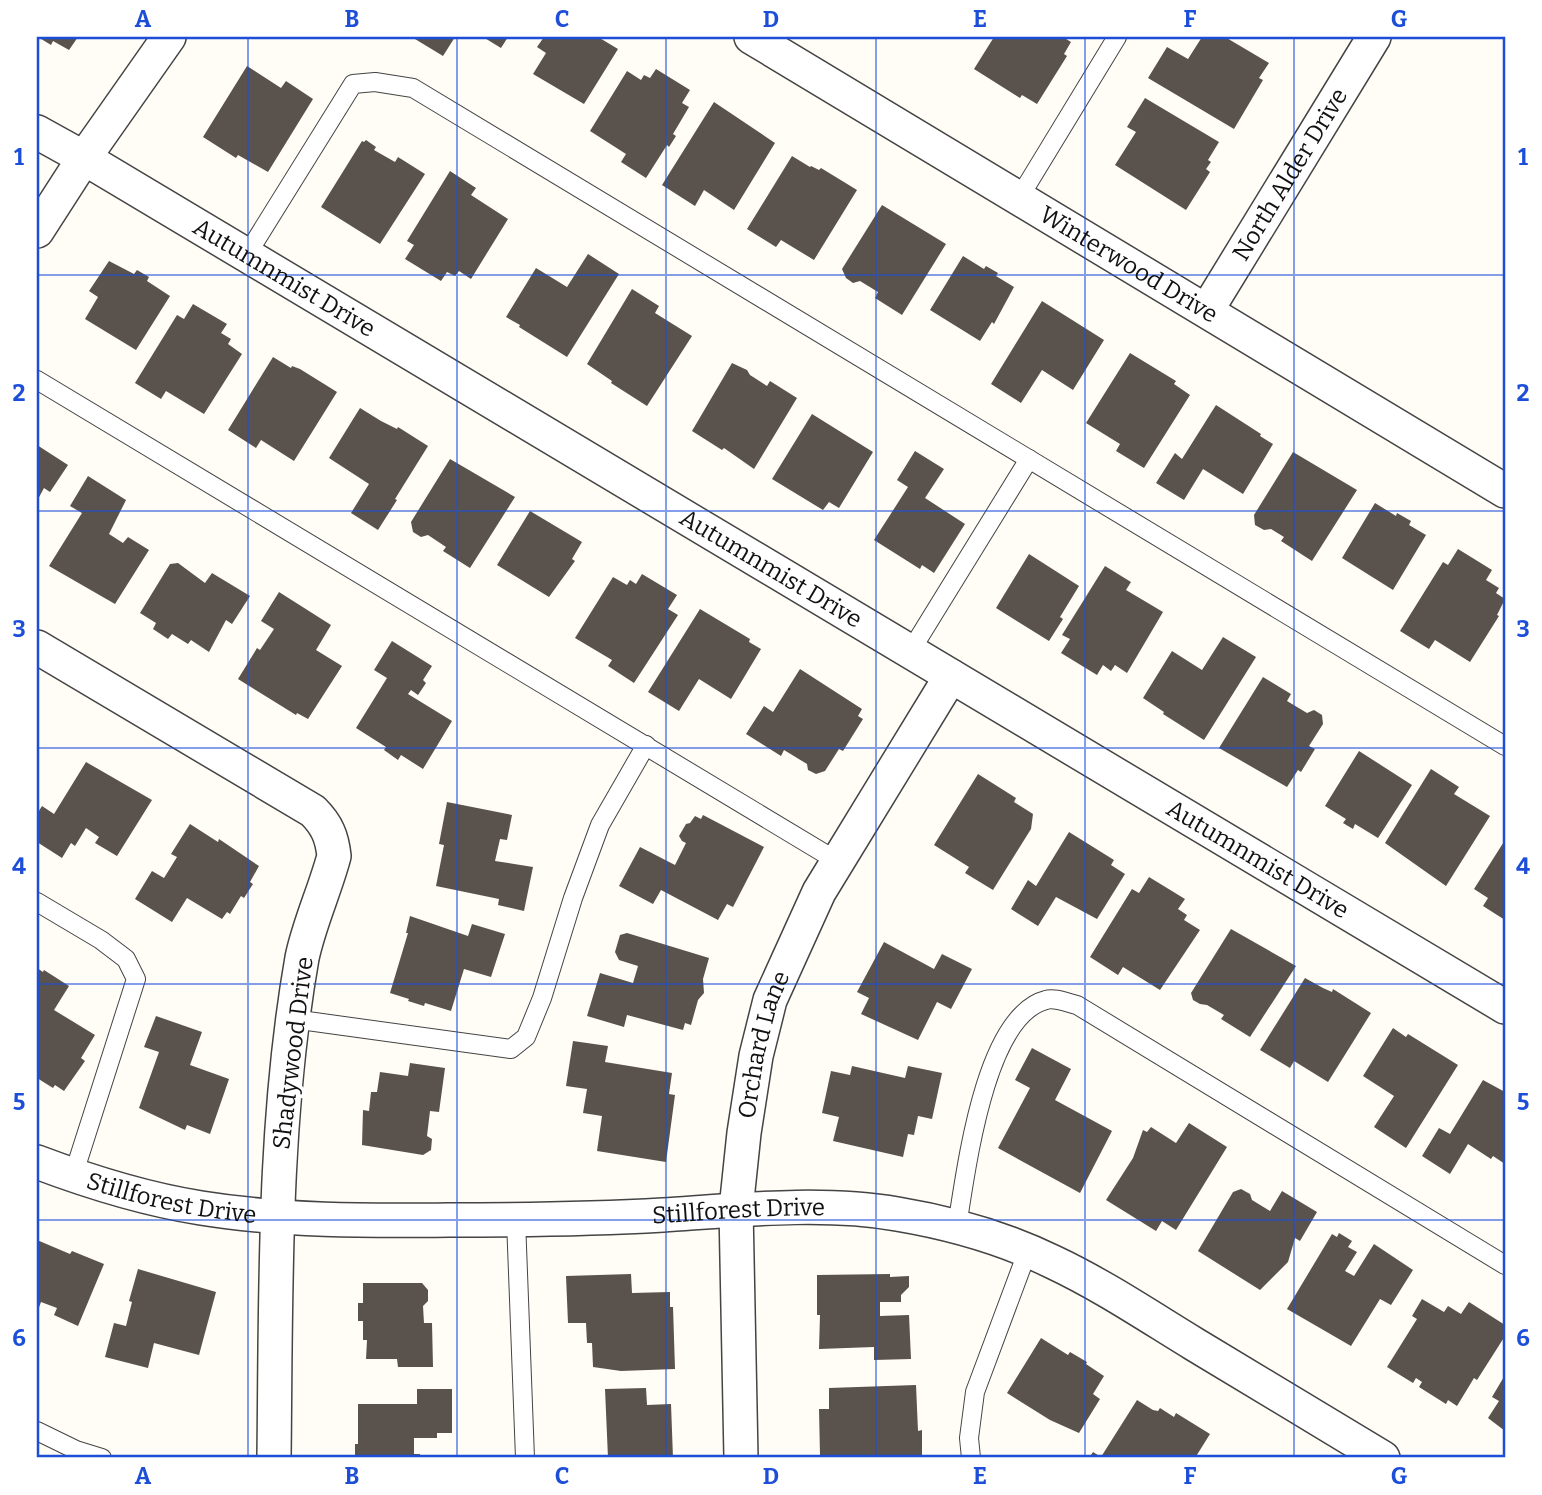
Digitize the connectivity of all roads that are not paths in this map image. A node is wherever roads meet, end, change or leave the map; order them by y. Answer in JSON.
{"nodes":[{"id":1,"x":169,"y":37,"type":"edge"},
{"id":2,"x":751,"y":37,"type":"edge"},
{"id":3,"x":1116,"y":37,"type":"edge"},
{"id":4,"x":1374,"y":37,"type":"edge"},
{"id":5,"x":37,"y":132,"type":"edge"},
{"id":6,"x":84,"y":158,"type":"junction"},
{"id":7,"x":1019,"y":198,"type":"junction"},
{"id":8,"x":37,"y":231,"type":"edge"},
{"id":9,"x":246,"y":256,"type":"junction"},
{"id":10,"x":1207,"y":310,"type":"junction"},
{"id":11,"x":37,"y":380,"type":"edge"},
{"id":12,"x":1029,"y":459,"type":"junction"},
{"id":13,"x":1505,"y":491,"type":"edge"},
{"id":14,"x":37,"y":647,"type":"edge"},
{"id":15,"x":910,"y":652,"type":"junction"},
{"id":16,"x":951,"y":676,"type":"junction"},
{"id":17,"x":646,"y":745,"type":"junction"},
{"id":18,"x":1505,"y":746,"type":"edge"},
{"id":19,"x":838,"y":861,"type":"junction"},
{"id":20,"x":37,"y":902,"type":"edge"},
{"id":21,"x":1505,"y":1007,"type":"edge"},
{"id":22,"x":293,"y":1019,"type":"junction"},
{"id":23,"x":37,"y":1162,"type":"edge"},
{"id":24,"x":74,"y":1176,"type":"junction"},
{"id":25,"x":736,"y":1209,"type":"junction"},
{"id":26,"x":277,"y":1216,"type":"junction"},
{"id":27,"x":516,"y":1220,"type":"junction"},
{"id":28,"x":957,"y":1226,"type":"junction"},
{"id":29,"x":1028,"y":1250,"type":"junction"},
{"id":30,"x":1505,"y":1265,"type":"edge"},
{"id":31,"x":37,"y":1432,"type":"edge"},
{"id":32,"x":102,"y":1458,"type":"edge"},
{"id":33,"x":274,"y":1458,"type":"edge"},
{"id":34,"x":525,"y":1458,"type":"edge"},
{"id":35,"x":741,"y":1458,"type":"edge"},
{"id":36,"x":971,"y":1458,"type":"edge"},
{"id":37,"x":1383,"y":1458,"type":"edge"}],
"edges":[{"from":1,"to":6,"type":"street"},
{"from":2,"to":7,"type":"street","name":"Winterwood Drive"},
{"from":3,"to":7,"type":"lane"},
{"from":4,"to":10,"type":"street","name":"North Alder Drive"},
{"from":5,"to":6,"type":"street","name":"Autumnmist Drive"},
{"from":6,"to":8,"type":"street"},
{"from":6,"to":9,"type":"street","name":"Autumnmist Drive"},
{"from":7,"to":10,"type":"street","name":"Winterwood Drive"},
{"from":9,"to":12,"type":"lane"},
{"from":9,"to":15,"type":"street","name":"Autumnmist Drive"},
{"from":10,"to":13,"type":"street","name":"Winterwood Drive"},
{"from":11,"to":17,"type":"lane"},
{"from":12,"to":15,"type":"lane"},
{"from":12,"to":18,"type":"lane"},
{"from":14,"to":22,"type":"street","name":"Shadywood Drive"},
{"from":15,"to":16,"type":"street","name":"Autumnmist Drive"},
{"from":16,"to":19,"type":"street","name":"Orchard Lane"},
{"from":16,"to":21,"type":"street","name":"Autumnmist Drive"},
{"from":17,"to":19,"type":"lane"},
{"from":17,"to":22,"type":"lane"},
{"from":19,"to":25,"type":"street","name":"Orchard Lane"},
{"from":20,"to":24,"type":"lane"},
{"from":22,"to":26,"type":"street","name":"Shadywood Drive"},
{"from":23,"to":24,"type":"street","name":"Stillforest Drive"},
{"from":24,"to":26,"type":"street","name":"Stillforest Drive"},
{"from":25,"to":27,"type":"street","name":"Stillforest Drive"},
{"from":25,"to":28,"type":"street","name":"Stillforest Drive"},
{"from":25,"to":35,"type":"street","name":"Orchard Lane"},
{"from":26,"to":27,"type":"street","name":"Stillforest Drive"},
{"from":26,"to":33,"type":"street","name":"Shadywood Drive"},
{"from":27,"to":34,"type":"lane"},
{"from":28,"to":29,"type":"street","name":"Stillforest Drive"},
{"from":28,"to":30,"type":"lane"},
{"from":29,"to":36,"type":"lane"},
{"from":29,"to":37,"type":"street","name":"Stillforest Drive"},
{"from":31,"to":32,"type":"lane"}]}
